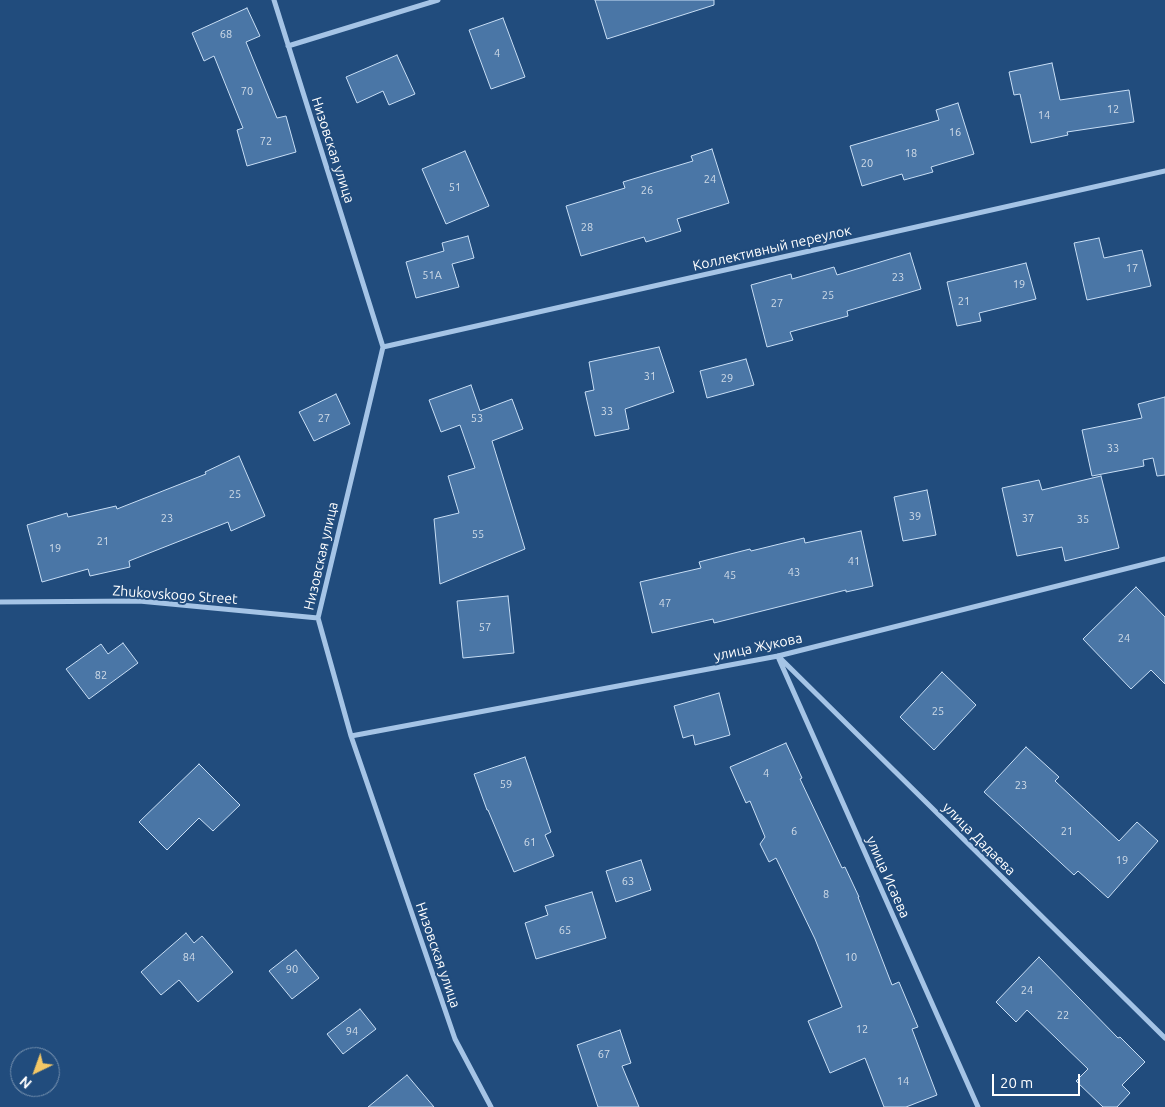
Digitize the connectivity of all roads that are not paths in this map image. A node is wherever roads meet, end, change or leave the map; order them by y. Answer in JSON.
{"nodes":[{"id":1,"x":274,"y":0,"type":"edge"},
{"id":2,"x":438,"y":0,"type":"edge"},
{"id":3,"x":288,"y":46,"type":"junction"},
{"id":4,"x":1165,"y":171,"type":"edge"},
{"id":5,"x":383,"y":347,"type":"junction"},
{"id":6,"x":1165,"y":559,"type":"edge"},
{"id":7,"x":0,"y":602,"type":"edge"},
{"id":8,"x":318,"y":618,"type":"junction"},
{"id":9,"x":778,"y":656,"type":"junction"},
{"id":10,"x":351,"y":736,"type":"junction"},
{"id":11,"x":1165,"y":1038,"type":"edge"},
{"id":12,"x":491,"y":1107,"type":"edge"},
{"id":13,"x":978,"y":1107,"type":"edge"}],
"edges":[{"from":1,"to":3,"type":"street","name":"Низовская улица"},
{"from":2,"to":3,"type":"street"},
{"from":3,"to":5,"type":"street","name":"Низовская улица"},
{"from":4,"to":5,"type":"street","name":"Коллективный переулок"},
{"from":5,"to":8,"type":"street","name":"Низовская улица"},
{"from":6,"to":9,"type":"street","name":"улица Жукова"},
{"from":7,"to":8,"type":"street","name":"Zhukovskogo Street"},
{"from":8,"to":10,"type":"street","name":"Низовская улица"},
{"from":9,"to":10,"type":"street","name":"улица Жукова"},
{"from":9,"to":11,"type":"street","name":"улица Дадаева"},
{"from":9,"to":13,"type":"street","name":"улица Исаева"},
{"from":10,"to":12,"type":"street","name":"Низовская улица"}]}
